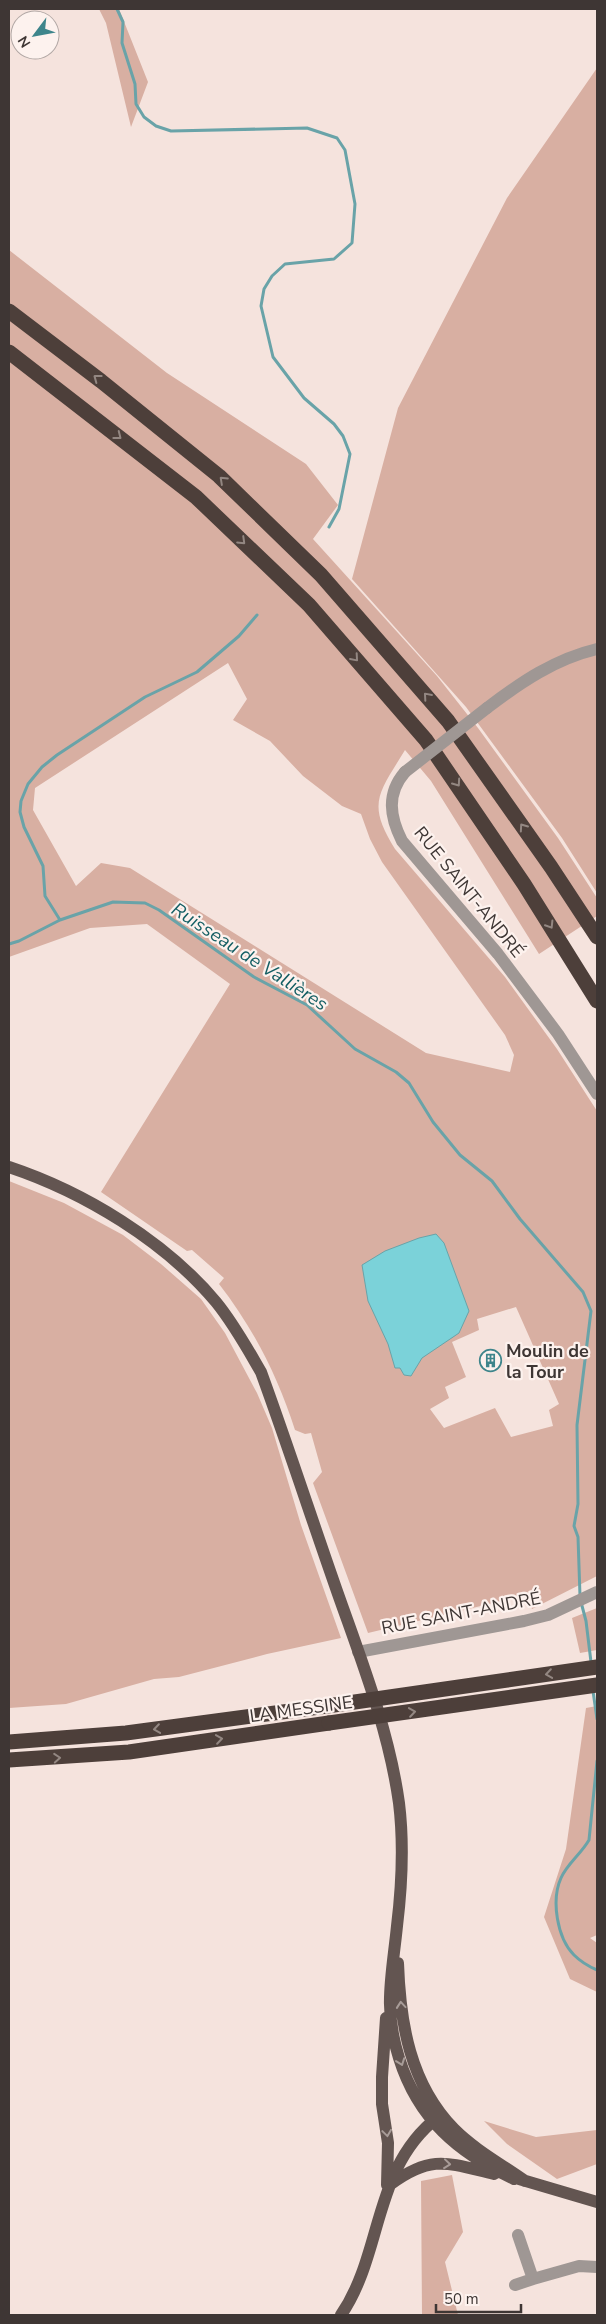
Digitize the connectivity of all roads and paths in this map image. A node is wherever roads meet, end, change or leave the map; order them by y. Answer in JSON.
{"nodes":[{"id":1,"x":9,"y":311,"type":"edge"},
{"id":2,"x":9,"y":352,"type":"edge"},
{"id":3,"x":597,"y":649,"type":"edge"},
{"id":4,"x":597,"y":938,"type":"edge"},
{"id":5,"x":597,"y":1001,"type":"edge"},
{"id":6,"x":597,"y":1094,"type":"edge"},
{"id":7,"x":9,"y":1167,"type":"edge"},
{"id":8,"x":596,"y":1592,"type":"edge"},
{"id":9,"x":358,"y":1652,"type":"junction"},
{"id":10,"x":597,"y":1667,"type":"edge"},
{"id":11,"x":597,"y":1685,"type":"edge"},
{"id":12,"x":9,"y":1742,"type":"edge"},
{"id":13,"x":9,"y":1760,"type":"edge"},
{"id":14,"x":397,"y":1928,"type":"junction"},
{"id":15,"x":389,"y":1997,"type":"junction"},
{"id":16,"x":437,"y":2118,"type":"junction"},
{"id":17,"x":520,"y":2180,"type":"junction"},
{"id":18,"x":387,"y":2187,"type":"junction"},
{"id":19,"x":597,"y":2202,"type":"edge"},
{"id":20,"x":518,"y":2235,"type":"dead end"},
{"id":21,"x":597,"y":2267,"type":"edge"},
{"id":22,"x":533,"y":2279,"type":"junction"},
{"id":23,"x":515,"y":2285,"type":"dead end"},
{"id":24,"x":341,"y":2315,"type":"edge"}],
"edges":[{"from":4,"to":1,"type":"highway","one_way":true},
{"from":2,"to":5,"type":"highway","one_way":true},
{"from":3,"to":6,"type":"street","name":"RUE SAINT-ANDRÉ","bridge":true},
{"from":7,"to":9,"type":"main road"},
{"from":8,"to":9,"type":"street","name":"RUE SAINT-ANDRÉ"},
{"from":9,"to":14,"type":"main road"},
{"from":10,"to":12,"type":"highway","name":"LA MESSINE","one_way":true,"bridge":true},
{"from":13,"to":11,"type":"highway","name":"LA MESSINE","one_way":true,"bridge":true},
{"from":14,"to":15,"type":"main road"},
{"from":16,"to":14,"type":"main road","one_way":true},
{"from":15,"to":16,"type":"main road","one_way":true},
{"from":15,"to":18,"type":"main road","one_way":true},
{"from":16,"to":17,"type":"main road"},
{"from":16,"to":18,"type":"main road"},
{"from":18,"to":17,"type":"main road","one_way":true},
{"from":17,"to":19,"type":"main road"},
{"from":18,"to":24,"type":"main road"},
{"from":20,"to":22,"type":"street"},
{"from":21,"to":22,"type":"street"},
{"from":22,"to":23,"type":"street"}]}
